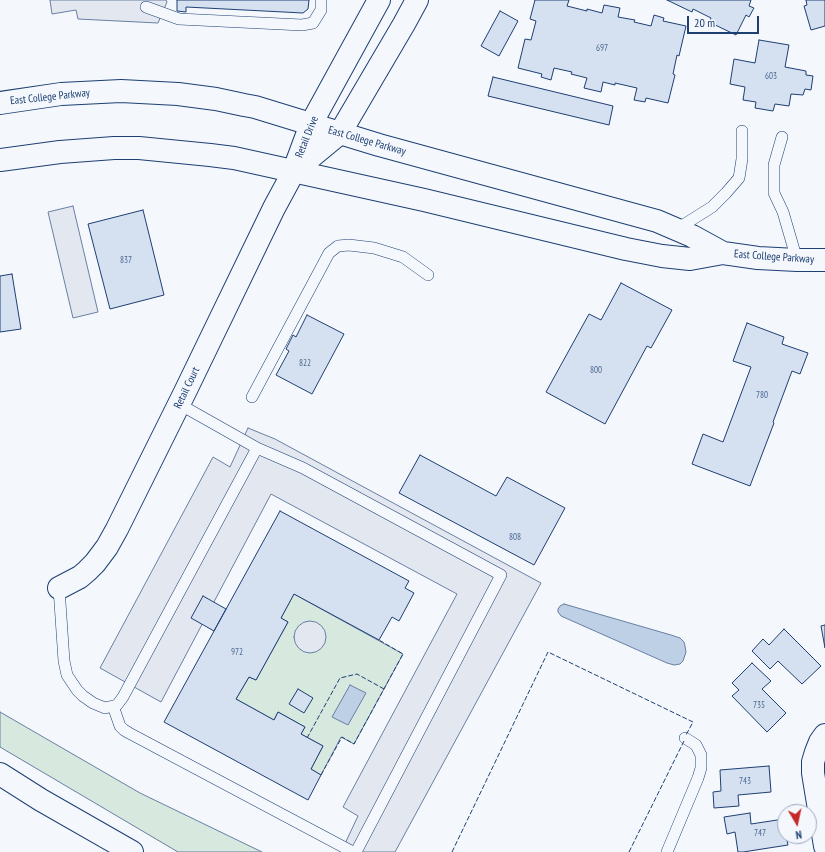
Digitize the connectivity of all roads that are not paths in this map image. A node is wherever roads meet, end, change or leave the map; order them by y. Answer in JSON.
{"nodes":[{"id":1,"x":321,"y":0,"type":"edge"},
{"id":2,"x":379,"y":0,"type":"edge"},
{"id":3,"x":417,"y":0,"type":"edge"},
{"id":4,"x":146,"y":7,"type":"dead end"},
{"id":5,"x":0,"y":103,"type":"edge"},
{"id":6,"x":311,"y":124,"type":"junction"},
{"id":7,"x":742,"y":131,"type":"dead end"},
{"id":8,"x":340,"y":133,"type":"junction"},
{"id":9,"x":782,"y":137,"type":"dead end"},
{"id":10,"x":0,"y":160,"type":"edge"},
{"id":11,"x":294,"y":171,"type":"junction"},
{"id":12,"x":677,"y":229,"type":"junction"},
{"id":13,"x":723,"y":253,"type":"junction"},
{"id":14,"x":797,"y":260,"type":"junction"},
{"id":15,"x":825,"y":260,"type":"edge"},
{"id":16,"x":428,"y":275,"type":"dead end"},
{"id":17,"x":252,"y":397,"type":"dead end"},
{"id":18,"x":179,"y":404,"type":"junction"},
{"id":19,"x":257,"y":448,"type":"junction"},
{"id":20,"x":59,"y":588,"type":"joint"},
{"id":21,"x":112,"y":706,"type":"junction"},
{"id":22,"x":825,"y":735,"type":"edge"},
{"id":23,"x":685,"y":738,"type":"dead end"},
{"id":24,"x":0,"y":774,"type":"edge"},
{"id":25,"x":825,"y":846,"type":"edge"},
{"id":26,"x":132,"y":852,"type":"edge"},
{"id":27,"x":353,"y":852,"type":"edge"},
{"id":28,"x":356,"y":852,"type":"edge"},
{"id":29,"x":667,"y":852,"type":"edge"}],
"edges":[{"from":1,"to":4,"type":"lane"},
{"from":2,"to":6,"type":"main road","name":"Retail Drive"},
{"from":3,"to":8,"type":"main road","name":"Retail Drive"},
{"from":5,"to":6,"type":"main road","name":"East College Parkway"},
{"from":6,"to":8,"type":"main road","name":"East College Parkway"},
{"from":6,"to":11,"type":"main road","name":"Retail Drive"},
{"from":7,"to":12,"type":"lane"},
{"from":8,"to":11,"type":"main road","name":"Retail Drive"},
{"from":8,"to":12,"type":"main road","name":"East College Parkway"},
{"from":9,"to":14,"type":"lane"},
{"from":10,"to":11,"type":"main road","name":"East College Parkway"},
{"from":11,"to":13,"type":"main road","name":"East College Parkway"},
{"from":11,"to":18,"type":"main road","name":"Retail Court"},
{"from":12,"to":13,"type":"main road","name":"East College Parkway"},
{"from":13,"to":14,"type":"main road","name":"East College Parkway"},
{"from":14,"to":15,"type":"main road","name":"East College Parkway"},
{"from":16,"to":17,"type":"lane"},
{"from":18,"to":19,"type":"lane"},
{"from":18,"to":20,"type":"main road","name":"Retail Court"},
{"from":19,"to":21,"type":"lane"},
{"from":19,"to":28,"type":"lane"},
{"from":20,"to":21,"type":"lane"},
{"from":21,"to":27,"type":"lane"},
{"from":22,"to":25,"type":"main road"},
{"from":23,"to":29,"type":"lane"},
{"from":24,"to":26,"type":"main road"}]}
